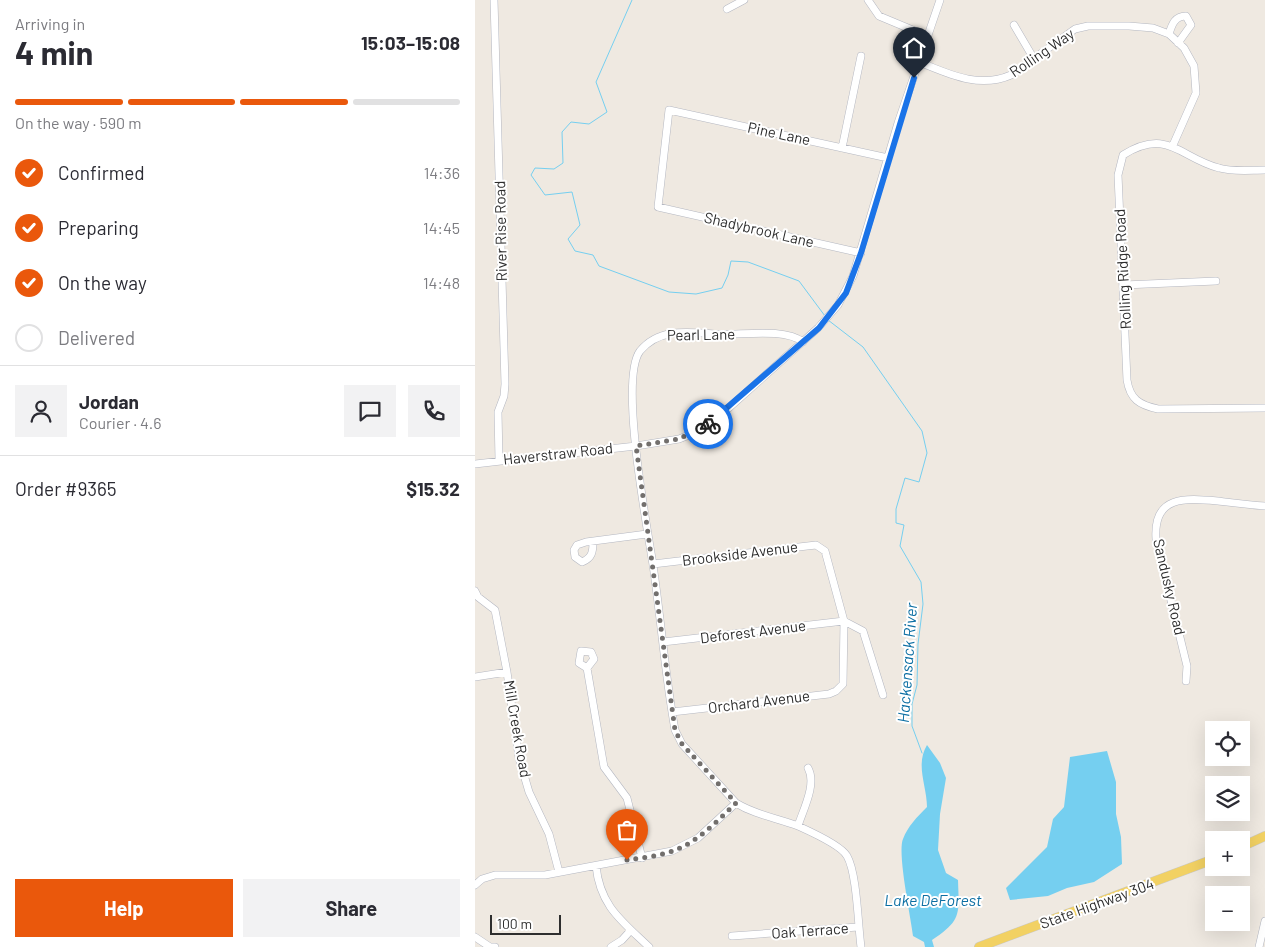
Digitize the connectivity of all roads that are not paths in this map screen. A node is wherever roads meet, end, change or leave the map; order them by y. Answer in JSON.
{"nodes":[{"id":1,"x":494,"y":0,"type":"edge"},
{"id":2,"x":744,"y":0,"type":"edge"},
{"id":3,"x":867,"y":0,"type":"edge"},
{"id":4,"x":940,"y":0,"type":"edge"},
{"id":5,"x":727,"y":9,"type":"dead end"},
{"id":6,"x":1014,"y":25,"type":"dead end"},
{"id":7,"x":1169,"y":34,"type":"junction"},
{"id":8,"x":927,"y":36,"type":"junction"},
{"id":9,"x":1178,"y":43,"type":"junction"},
{"id":10,"x":861,"y":56,"type":"dead end"},
{"id":11,"x":1034,"y":59,"type":"junction"},
{"id":12,"x":919,"y":62,"type":"junction"},
{"id":13,"x":1173,"y":145,"type":"junction"},
{"id":14,"x":842,"y":148,"type":"junction"},
{"id":15,"x":888,"y":158,"type":"junction"},
{"id":16,"x":1265,"y":170,"type":"edge"},
{"id":17,"x":658,"y":207,"type":"joint"},
{"id":18,"x":861,"y":253,"type":"junction"},
{"id":19,"x":1216,"y":282,"type":"dead end"},
{"id":20,"x":1124,"y":284,"type":"junction"},
{"id":21,"x":803,"y":342,"type":"junction"},
{"id":22,"x":1265,"y":408,"type":"edge"},
{"id":23,"x":636,"y":446,"type":"junction"},
{"id":24,"x":499,"y":460,"type":"junction"},
{"id":25,"x":475,"y":464,"type":"edge"},
{"id":26,"x":1265,"y":506,"type":"edge"},
{"id":27,"x":647,"y":534,"type":"junction"},
{"id":28,"x":593,"y":542,"type":"dead end"},
{"id":29,"x":653,"y":564,"type":"junction"},
{"id":30,"x":475,"y":591,"type":"edge"},
{"id":31,"x":844,"y":621,"type":"junction"},
{"id":32,"x":663,"y":642,"type":"junction"},
{"id":33,"x":587,"y":668,"type":"dead end"},
{"id":34,"x":507,"y":672,"type":"junction"},
{"id":35,"x":475,"y":677,"type":"edge"},
{"id":36,"x":1186,"y":681,"type":"dead end"},
{"id":37,"x":883,"y":695,"type":"dead end"},
{"id":38,"x":672,"y":712,"type":"junction"},
{"id":39,"x":808,"y":768,"type":"dead end"},
{"id":40,"x":736,"y":803,"type":"junction"},
{"id":41,"x":798,"y":826,"type":"junction"},
{"id":42,"x":1265,"y":836,"type":"edge"},
{"id":43,"x":1250,"y":843,"type":"edge"},
{"id":44,"x":642,"y":858,"type":"junction"},
{"id":45,"x":1205,"y":863,"type":"edge"},
{"id":46,"x":596,"y":866,"type":"junction"},
{"id":47,"x":559,"y":872,"type":"junction"},
{"id":48,"x":475,"y":885,"type":"edge"},
{"id":49,"x":1265,"y":921,"type":"edge"},
{"id":50,"x":858,"y":927,"type":"junction"},
{"id":51,"x":631,"y":930,"type":"junction"},
{"id":52,"x":732,"y":936,"type":"dead end"},
{"id":53,"x":475,"y":937,"type":"edge"},
{"id":54,"x":489,"y":947,"type":"edge"},
{"id":55,"x":495,"y":947,"type":"edge"},
{"id":56,"x":611,"y":947,"type":"edge"},
{"id":57,"x":649,"y":947,"type":"edge"},
{"id":58,"x":861,"y":947,"type":"edge"},
{"id":59,"x":979,"y":947,"type":"edge"},
{"id":60,"x":1259,"y":947,"type":"edge"}],
"edges":[{"from":1,"to":24,"type":"street","name":"River Rise Road"},
{"from":2,"to":5,"type":"street"},
{"from":3,"to":8,"type":"street"},
{"from":4,"to":8,"type":"street","name":"Haverstraw Road"},
{"from":6,"to":11,"type":"street"},
{"from":7,"to":9,"type":"street"},
{"from":7,"to":9,"type":"street"},
{"from":7,"to":11,"type":"street","name":"Rolling Way"},
{"from":8,"to":12,"type":"street","name":"Haverstraw Road"},
{"from":9,"to":13,"type":"street"},
{"from":10,"to":14,"type":"street"},
{"from":11,"to":12,"type":"street","name":"Rolling Way"},
{"from":12,"to":15,"type":"street","name":"Haverstraw Road"},
{"from":13,"to":16,"type":"street","name":"Rolling Ridge Road"},
{"from":13,"to":20,"type":"street","name":"Rolling Ridge Road"},
{"from":14,"to":15,"type":"street","name":"Pine Lane"},
{"from":14,"to":17,"type":"street","name":"Pine Lane"},
{"from":15,"to":18,"type":"street","name":"Haverstraw Road"},
{"from":17,"to":18,"type":"street","name":"Shadybrook Lane"},
{"from":18,"to":21,"type":"street","name":"Haverstraw Road"},
{"from":19,"to":20,"type":"street"},
{"from":20,"to":22,"type":"street","name":"Rolling Ridge Road"},
{"from":21,"to":23,"type":"street","name":"Haverstraw Road"},
{"from":21,"to":23,"type":"street","name":"Pearl Lane"},
{"from":23,"to":24,"type":"street","name":"Haverstraw Road"},
{"from":23,"to":27,"type":"street","name":"Pearl Lane"},
{"from":24,"to":25,"type":"street","name":"Haverstraw Road"},
{"from":26,"to":36,"type":"street","name":"Sandusky Road"},
{"from":27,"to":28,"type":"street"},
{"from":27,"to":29,"type":"street","name":"Pearl Lane"},
{"from":29,"to":31,"type":"street","name":"Brookside Avenue"},
{"from":29,"to":32,"type":"street","name":"Pearl Lane"},
{"from":30,"to":34,"type":"street","name":"Mill Creek Road"},
{"from":31,"to":32,"type":"street","name":"Deforest Avenue"},
{"from":31,"to":37,"type":"street"},
{"from":31,"to":38,"type":"street","name":"Orchard Avenue"},
{"from":32,"to":38,"type":"street","name":"Pearl Lane"},
{"from":33,"to":44,"type":"street"},
{"from":34,"to":35,"type":"street"},
{"from":34,"to":47,"type":"street","name":"Mill Creek Road"},
{"from":38,"to":40,"type":"street","name":"Pearl Lane"},
{"from":39,"to":41,"type":"street"},
{"from":40,"to":41,"type":"street"},
{"from":40,"to":44,"type":"street"},
{"from":41,"to":50,"type":"street"},
{"from":42,"to":43,"type":"main road"},
{"from":44,"to":46,"type":"street"},
{"from":45,"to":59,"type":"main road","name":"State Highway 304"},
{"from":46,"to":47,"type":"street"},
{"from":46,"to":51,"type":"street"},
{"from":47,"to":48,"type":"street"},
{"from":49,"to":60,"type":"street"},
{"from":50,"to":52,"type":"street","name":"Oak Terrace"},
{"from":50,"to":58,"type":"street"},
{"from":51,"to":56,"type":"street"},
{"from":51,"to":57,"type":"street"},
{"from":53,"to":54,"type":"street"},
{"from":54,"to":55,"type":"street"}]}
